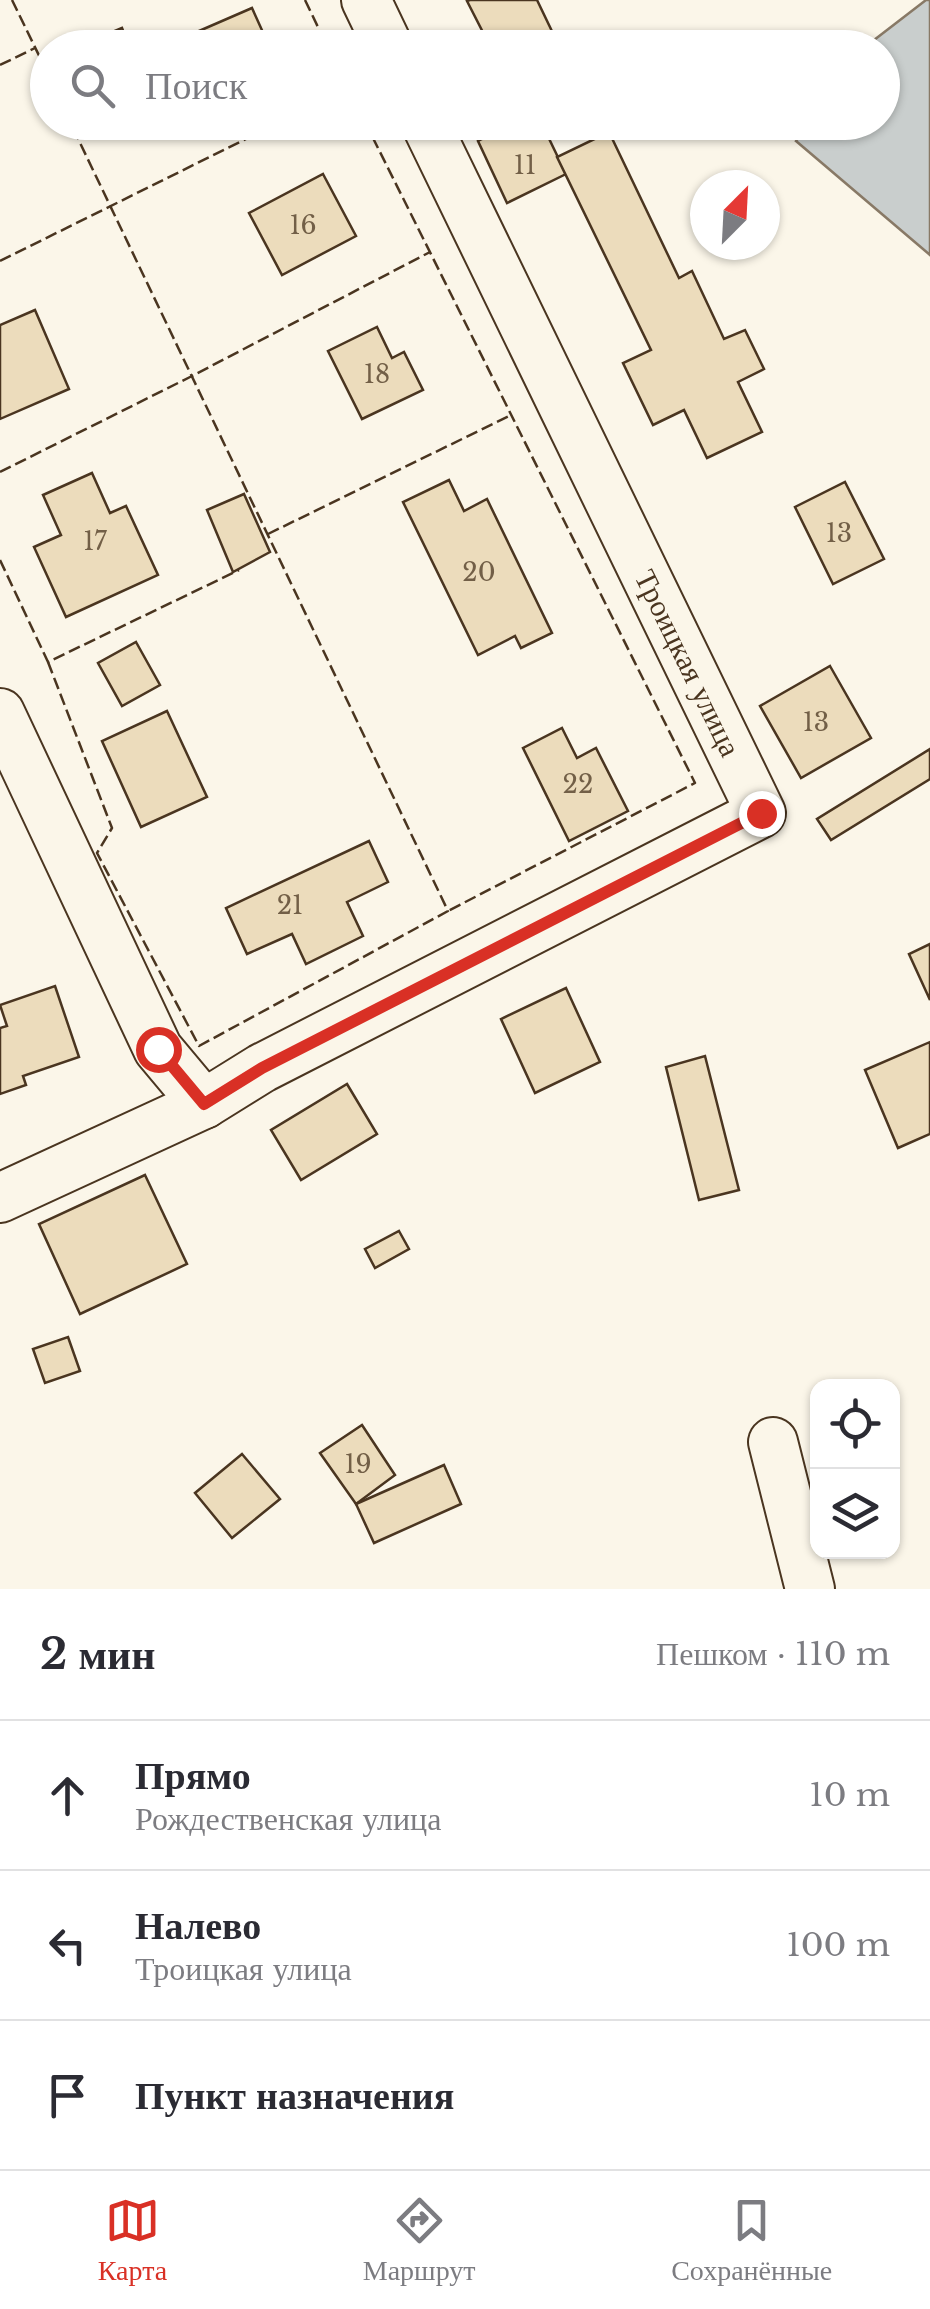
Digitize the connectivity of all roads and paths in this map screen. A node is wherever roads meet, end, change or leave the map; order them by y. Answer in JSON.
{"nodes":[{"id":1,"x":366,"y":0,"type":"edge"},
{"id":2,"x":380,"y":30,"type":"edge"},
{"id":3,"x":434,"y":140,"type":"edge"},
{"id":4,"x":0,"y":713,"type":"edge"},
{"id":5,"x":204,"y":1104,"type":"junction"},
{"id":6,"x":0,"y":1198,"type":"edge"},
{"id":7,"x":774,"y":1442,"type":"dead end"},
{"id":8,"x":810,"y":1589,"type":"edge"}],
"edges":[{"from":1,"to":2,"type":"street"},
{"from":3,"to":5,"type":"street","name":"Троицкая улица"},
{"from":4,"to":5,"type":"street"},
{"from":5,"to":6,"type":"street","name":"Троицкая улица"},
{"from":7,"to":8,"type":"street"}]}
